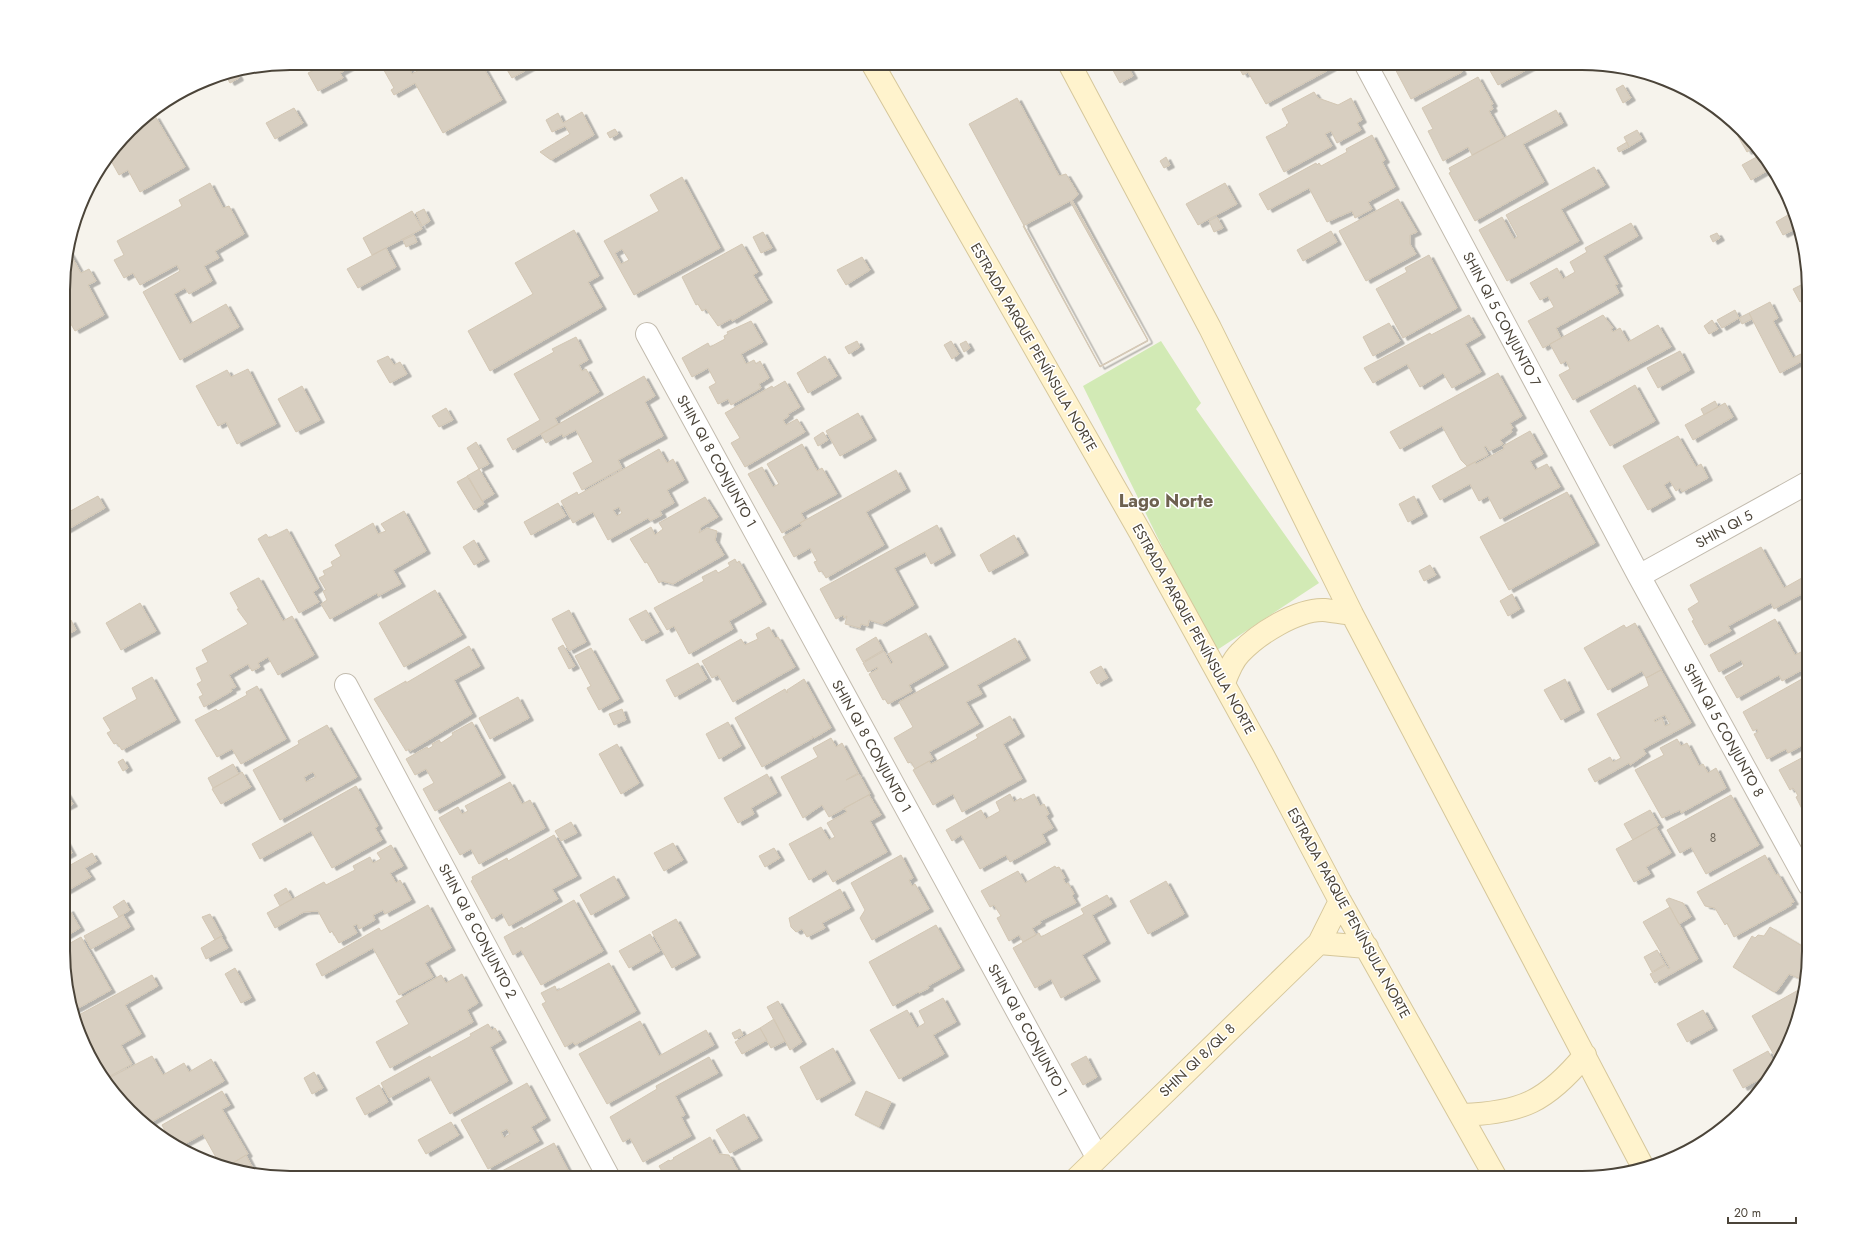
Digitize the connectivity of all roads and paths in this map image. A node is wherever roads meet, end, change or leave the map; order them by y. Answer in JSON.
{"nodes":[{"id":1,"x":876,"y":70,"type":"edge"},
{"id":2,"x":1073,"y":70,"type":"edge"},
{"id":3,"x":1368,"y":70,"type":"edge"},
{"id":4,"x":647,"y":334,"type":"dead end"},
{"id":5,"x":1802,"y":485,"type":"edge"},
{"id":6,"x":1640,"y":576,"type":"junction"},
{"id":7,"x":1352,"y":614,"type":"junction"},
{"id":8,"x":1224,"y":683,"type":"junction"},
{"id":9,"x":346,"y":685,"type":"dead end"},
{"id":10,"x":1802,"y":874,"type":"edge"},
{"id":11,"x":1340,"y":900,"type":"junction"},
{"id":12,"x":1319,"y":943,"type":"junction"},
{"id":13,"x":1367,"y":947,"type":"junction"},
{"id":14,"x":1585,"y":1055,"type":"junction"},
{"id":15,"x":1462,"y":1115,"type":"junction"},
{"id":16,"x":1097,"y":1157,"type":"junction"},
{"id":17,"x":1641,"y":1163,"type":"edge"},
{"id":18,"x":605,"y":1171,"type":"edge"},
{"id":19,"x":1084,"y":1171,"type":"edge"},
{"id":20,"x":1492,"y":1171,"type":"edge"}],
"edges":[{"from":1,"to":8,"type":"main road","name":"ESTRADA PARQUE PENÍNSULA NORTE"},
{"from":2,"to":7,"type":"main road"},
{"from":3,"to":6,"type":"street","name":"SHIN QI 5 CONJUNTO 7"},
{"from":4,"to":16,"type":"street","name":"SHIN QI 8 CONJUNTO 1"},
{"from":5,"to":6,"type":"street","name":"SHIN QI 5"},
{"from":6,"to":10,"type":"street","name":"SHIN QI 5 CONJUNTO 8"},
{"from":7,"to":8,"type":"main road"},
{"from":7,"to":14,"type":"main road"},
{"from":8,"to":11,"type":"main road","name":"ESTRADA PARQUE PENÍNSULA NORTE"},
{"from":9,"to":18,"type":"street","name":"SHIN QI 8 CONJUNTO 2"},
{"from":11,"to":12,"type":"main road","name":"SHIN QI 8/QL 8"},
{"from":11,"to":13,"type":"main road","name":"ESTRADA PARQUE PENÍNSULA NORTE"},
{"from":12,"to":13,"type":"main road"},
{"from":12,"to":16,"type":"main road","name":"SHIN QI 8/QL 8"},
{"from":13,"to":15,"type":"main road","name":"ESTRADA PARQUE PENÍNSULA NORTE"},
{"from":14,"to":15,"type":"main road"},
{"from":14,"to":17,"type":"main road"},
{"from":15,"to":20,"type":"main road","name":"ESTRADA PARQUE PENÍNSULA NORTE"},
{"from":16,"to":19,"type":"main road","name":"SHIN QI 8/QL 8"}]}
